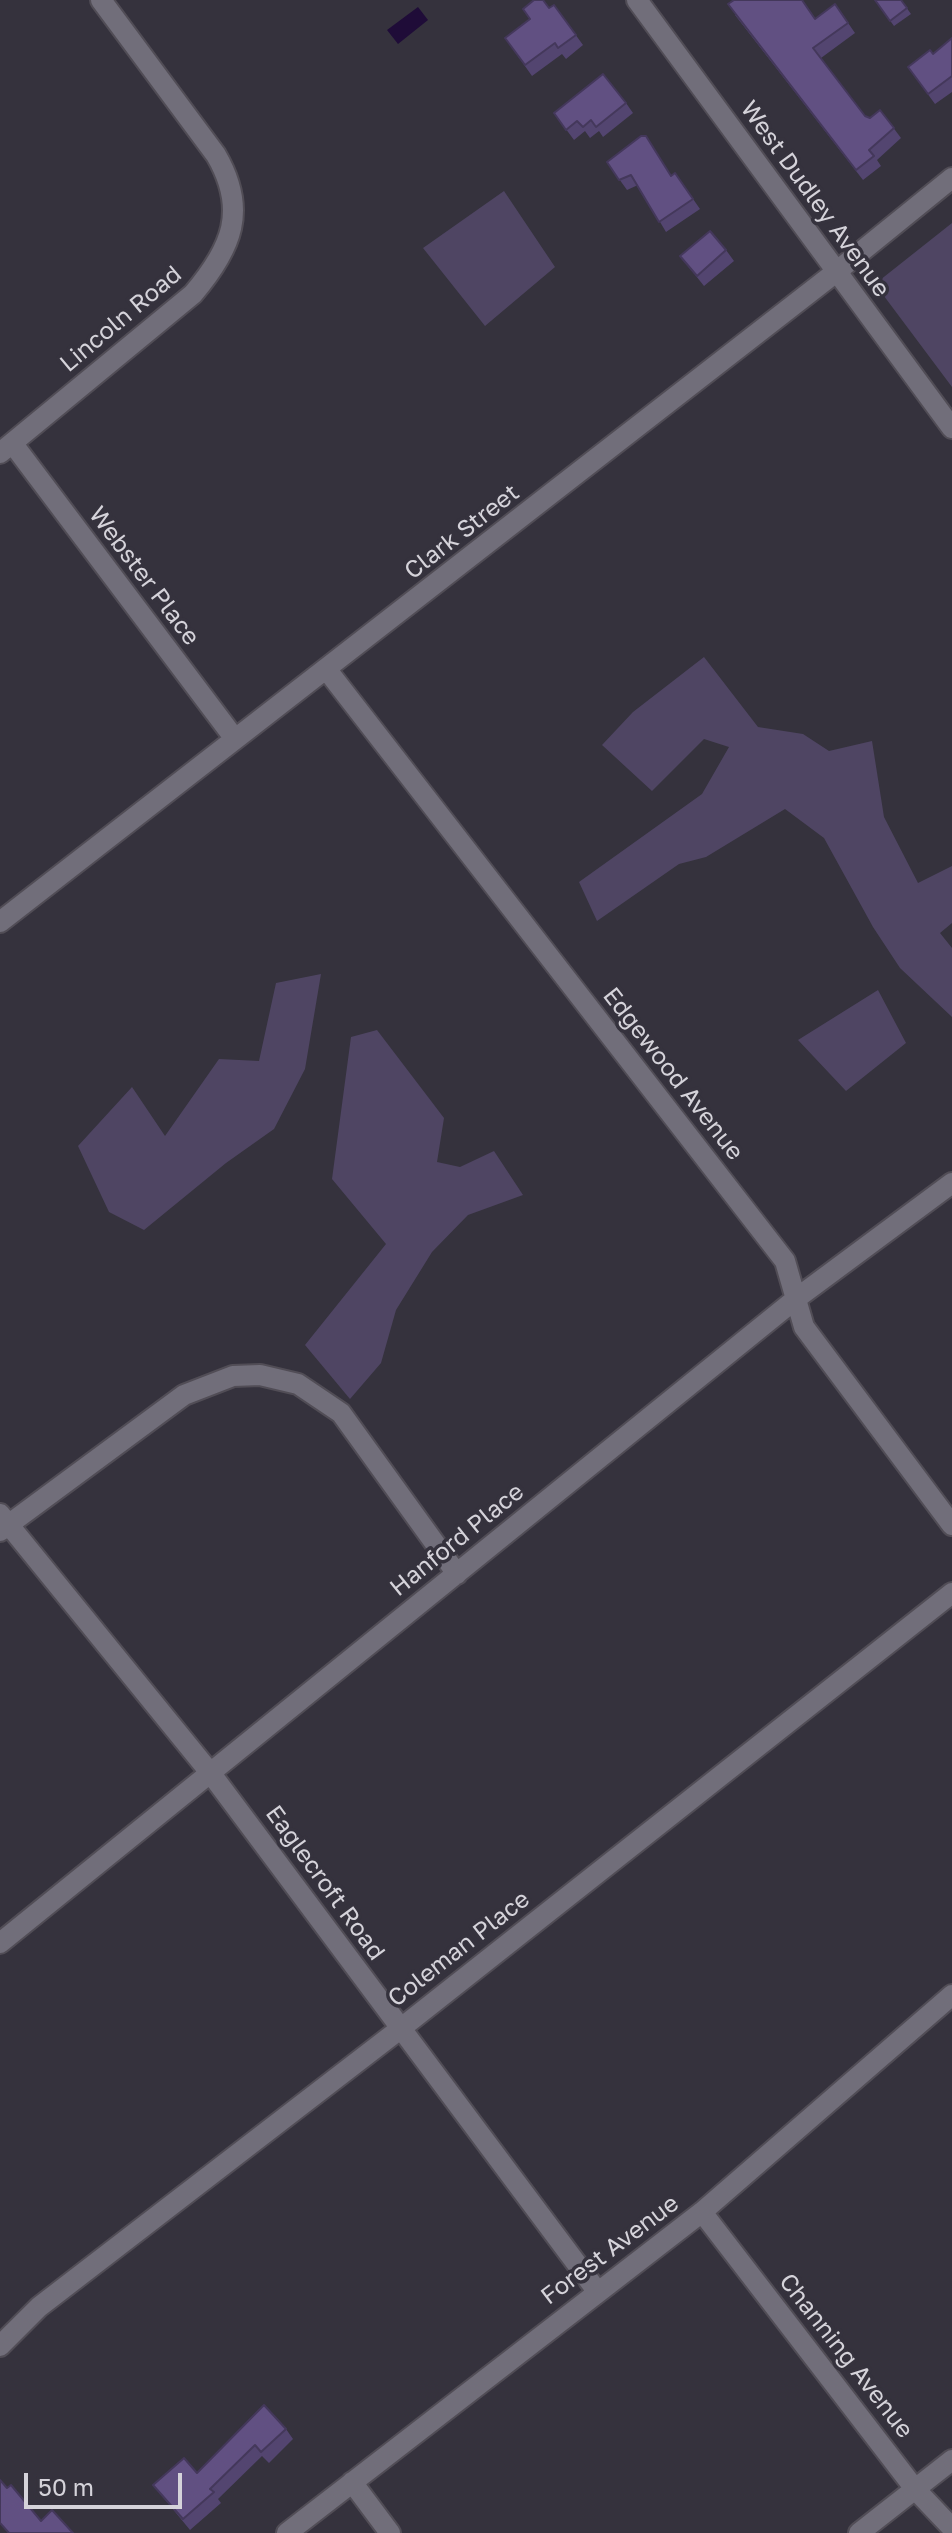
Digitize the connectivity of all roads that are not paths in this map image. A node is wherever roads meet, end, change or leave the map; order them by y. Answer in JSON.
{"nodes":[{"id":1,"x":101,"y":0,"type":"edge"},
{"id":2,"x":637,"y":0,"type":"edge"},
{"id":3,"x":952,"y":178,"type":"edge"},
{"id":4,"x":836,"y":272,"type":"junction"},
{"id":5,"x":952,"y":428,"type":"edge"},
{"id":6,"x":6,"y":448,"type":"edge"},
{"id":7,"x":327,"y":670,"type":"junction"},
{"id":8,"x":235,"y":739,"type":"junction"},
{"id":9,"x":0,"y":922,"type":"edge"},
{"id":10,"x":952,"y":1183,"type":"edge"},
{"id":11,"x":797,"y":1298,"type":"junction"},
{"id":12,"x":3,"y":1523,"type":"edge"},
{"id":13,"x":952,"y":1525,"type":"edge"},
{"id":14,"x":457,"y":1574,"type":"junction"},
{"id":15,"x":952,"y":1593,"type":"edge"},
{"id":16,"x":212,"y":1775,"type":"junction"},
{"id":17,"x":0,"y":1943,"type":"edge"},
{"id":18,"x":952,"y":1995,"type":"edge"},
{"id":19,"x":400,"y":2029,"type":"junction"},
{"id":20,"x":702,"y":2212,"type":"junction"},
{"id":21,"x":597,"y":2291,"type":"junction"},
{"id":22,"x":0,"y":2346,"type":"edge"},
{"id":23,"x":952,"y":2460,"type":"edge"},
{"id":24,"x":352,"y":2482,"type":"junction"},
{"id":25,"x":915,"y":2489,"type":"junction"},
{"id":26,"x":952,"y":2528,"type":"edge"},
{"id":27,"x":287,"y":2533,"type":"edge"},
{"id":28,"x":390,"y":2533,"type":"edge"},
{"id":29,"x":859,"y":2533,"type":"edge"}],
"edges":[{"from":1,"to":6,"type":"street","name":"Lincoln Road"},
{"from":2,"to":4,"type":"street","name":"West Dudley Avenue"},
{"from":3,"to":4,"type":"street","name":"Clark Street"},
{"from":4,"to":5,"type":"street","name":"West Dudley Avenue"},
{"from":4,"to":7,"type":"street","name":"Clark Street"},
{"from":6,"to":8,"type":"street","name":"Webster Place"},
{"from":7,"to":8,"type":"street","name":"Clark Street"},
{"from":7,"to":11,"type":"street","name":"Edgewood Avenue"},
{"from":8,"to":9,"type":"street","name":"Clark Street"},
{"from":10,"to":11,"type":"street","name":"Hanford Place"},
{"from":11,"to":13,"type":"street","name":"Edgewood Avenue"},
{"from":11,"to":14,"type":"street","name":"Hanford Place"},
{"from":12,"to":14,"type":"street"},
{"from":12,"to":16,"type":"street","name":"Eaglecroft Road"},
{"from":14,"to":16,"type":"street","name":"Hanford Place"},
{"from":15,"to":19,"type":"street","name":"Coleman Place"},
{"from":16,"to":17,"type":"street","name":"Hanford Place"},
{"from":16,"to":19,"type":"street","name":"Eaglecroft Road"},
{"from":18,"to":20,"type":"street","name":"Forest Avenue"},
{"from":19,"to":21,"type":"street","name":"Eaglecroft Road"},
{"from":19,"to":22,"type":"street","name":"Coleman Place"},
{"from":20,"to":21,"type":"street","name":"Forest Avenue"},
{"from":20,"to":25,"type":"street","name":"Channing Avenue"},
{"from":21,"to":24,"type":"street","name":"Forest Avenue"},
{"from":23,"to":25,"type":"street"},
{"from":24,"to":27,"type":"street","name":"Forest Avenue"},
{"from":24,"to":28,"type":"street"},
{"from":25,"to":26,"type":"street","name":"Channing Avenue"},
{"from":25,"to":29,"type":"street"}]}
